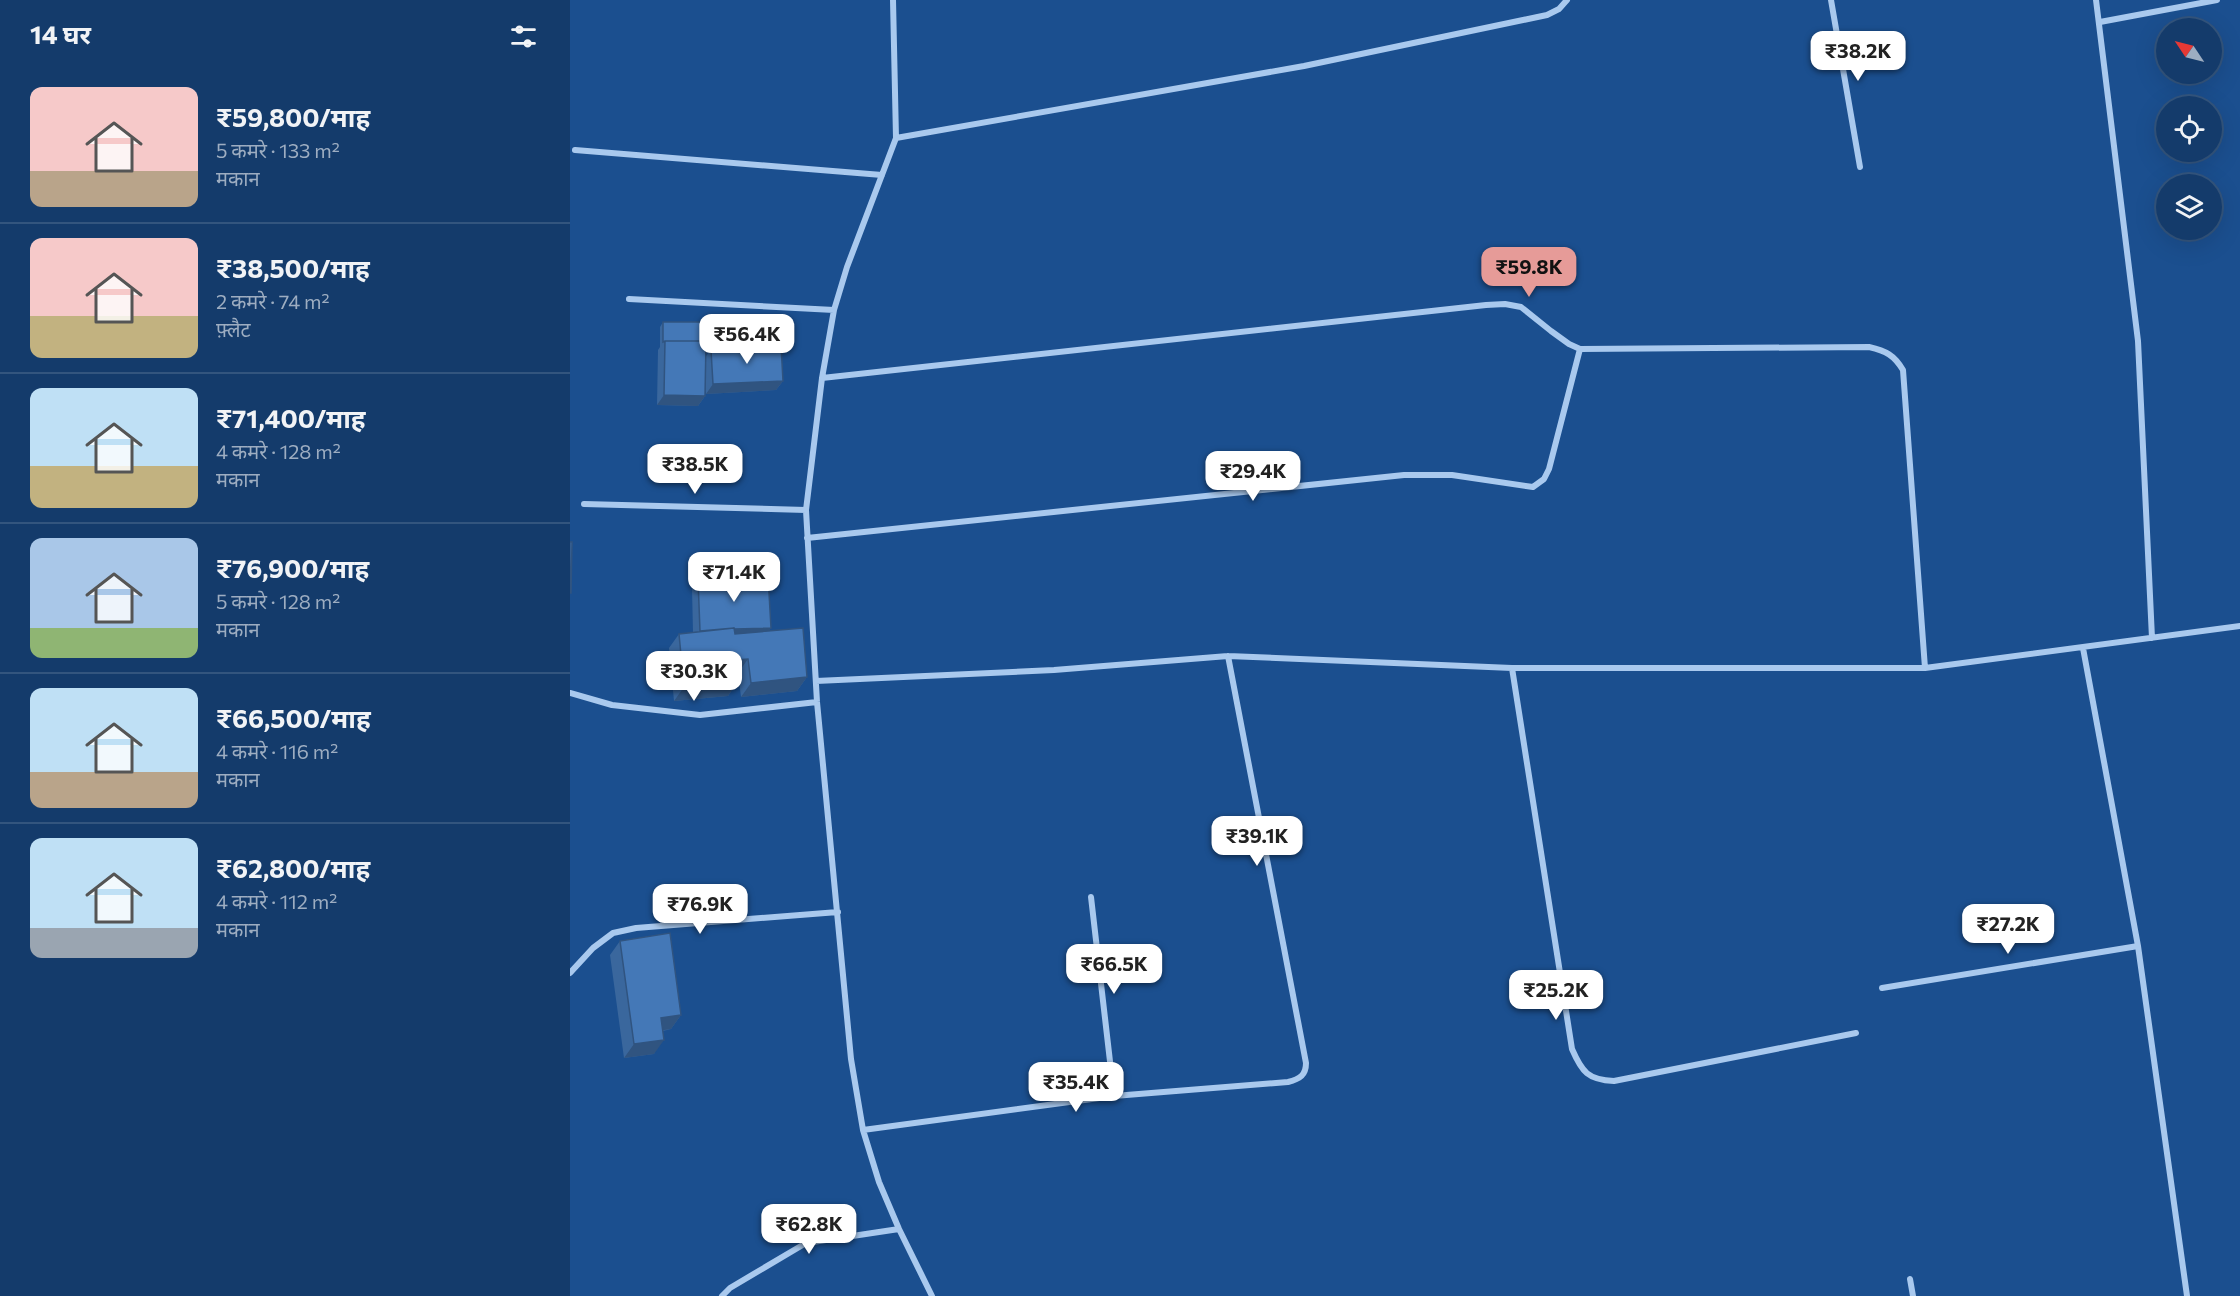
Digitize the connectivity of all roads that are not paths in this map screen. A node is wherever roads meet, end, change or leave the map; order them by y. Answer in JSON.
{"nodes":[{"id":1,"x":893,"y":0,"type":"edge"},
{"id":2,"x":1567,"y":0,"type":"edge"},
{"id":3,"x":1832,"y":0,"type":"edge"},
{"id":4,"x":2096,"y":0,"type":"edge"},
{"id":5,"x":2217,"y":0,"type":"edge"},
{"id":6,"x":2100,"y":22,"type":"junction"},
{"id":7,"x":896,"y":138,"type":"junction"},
{"id":8,"x":575,"y":150,"type":"dead end"},
{"id":9,"x":1860,"y":167,"type":"dead end"},
{"id":10,"x":882,"y":175,"type":"junction"},
{"id":11,"x":628,"y":300,"type":"dead end"},
{"id":12,"x":834,"y":310,"type":"junction"},
{"id":13,"x":1580,"y":349,"type":"junction"},
{"id":14,"x":822,"y":378,"type":"junction"},
{"id":15,"x":584,"y":504,"type":"dead end"},
{"id":16,"x":806,"y":510,"type":"junction"},
{"id":17,"x":807,"y":538,"type":"junction"},
{"id":18,"x":2240,"y":626,"type":"edge"},
{"id":19,"x":2152,"y":638,"type":"junction"},
{"id":20,"x":2083,"y":648,"type":"junction"},
{"id":21,"x":1228,"y":656,"type":"junction"},
{"id":22,"x":1512,"y":668,"type":"junction"},
{"id":23,"x":1925,"y":668,"type":"junction"},
{"id":24,"x":816,"y":681,"type":"junction"},
{"id":25,"x":570,"y":693,"type":"edge"},
{"id":26,"x":817,"y":702,"type":"junction"},
{"id":27,"x":1091,"y":897,"type":"dead end"},
{"id":28,"x":838,"y":912,"type":"junction"},
{"id":29,"x":2138,"y":946,"type":"junction"},
{"id":30,"x":570,"y":972,"type":"edge"},
{"id":31,"x":1882,"y":988,"type":"dead end"},
{"id":32,"x":1856,"y":1034,"type":"dead end"},
{"id":33,"x":1114,"y":1096,"type":"junction"},
{"id":34,"x":863,"y":1130,"type":"junction"},
{"id":35,"x":899,"y":1229,"type":"junction"},
{"id":36,"x":1910,"y":1279,"type":"dead end"},
{"id":37,"x":722,"y":1296,"type":"edge"},
{"id":38,"x":932,"y":1296,"type":"edge"},
{"id":39,"x":1913,"y":1296,"type":"edge"},
{"id":40,"x":2187,"y":1296,"type":"edge"}],
"edges":[{"from":1,"to":7,"type":"street"},
{"from":2,"to":7,"type":"street"},
{"from":3,"to":9,"type":"street"},
{"from":4,"to":6,"type":"street"},
{"from":5,"to":6,"type":"street"},
{"from":6,"to":19,"type":"street"},
{"from":7,"to":10,"type":"street"},
{"from":8,"to":10,"type":"street"},
{"from":10,"to":12,"type":"street"},
{"from":11,"to":12,"type":"street"},
{"from":12,"to":14,"type":"street"},
{"from":13,"to":14,"type":"street"},
{"from":13,"to":17,"type":"street"},
{"from":13,"to":23,"type":"street"},
{"from":14,"to":16,"type":"street"},
{"from":15,"to":16,"type":"street"},
{"from":16,"to":17,"type":"street"},
{"from":17,"to":24,"type":"street"},
{"from":18,"to":19,"type":"street"},
{"from":19,"to":20,"type":"street"},
{"from":20,"to":23,"type":"street"},
{"from":20,"to":29,"type":"street"},
{"from":21,"to":22,"type":"street"},
{"from":21,"to":24,"type":"street"},
{"from":21,"to":33,"type":"street"},
{"from":22,"to":23,"type":"street"},
{"from":22,"to":32,"type":"street"},
{"from":24,"to":26,"type":"street"},
{"from":25,"to":26,"type":"street"},
{"from":26,"to":28,"type":"street"},
{"from":27,"to":33,"type":"street"},
{"from":28,"to":30,"type":"street"},
{"from":28,"to":34,"type":"street"},
{"from":29,"to":31,"type":"street"},
{"from":29,"to":40,"type":"street"},
{"from":33,"to":34,"type":"street"},
{"from":34,"to":35,"type":"street"},
{"from":35,"to":37,"type":"street"},
{"from":35,"to":38,"type":"street"},
{"from":36,"to":39,"type":"street"}]}
